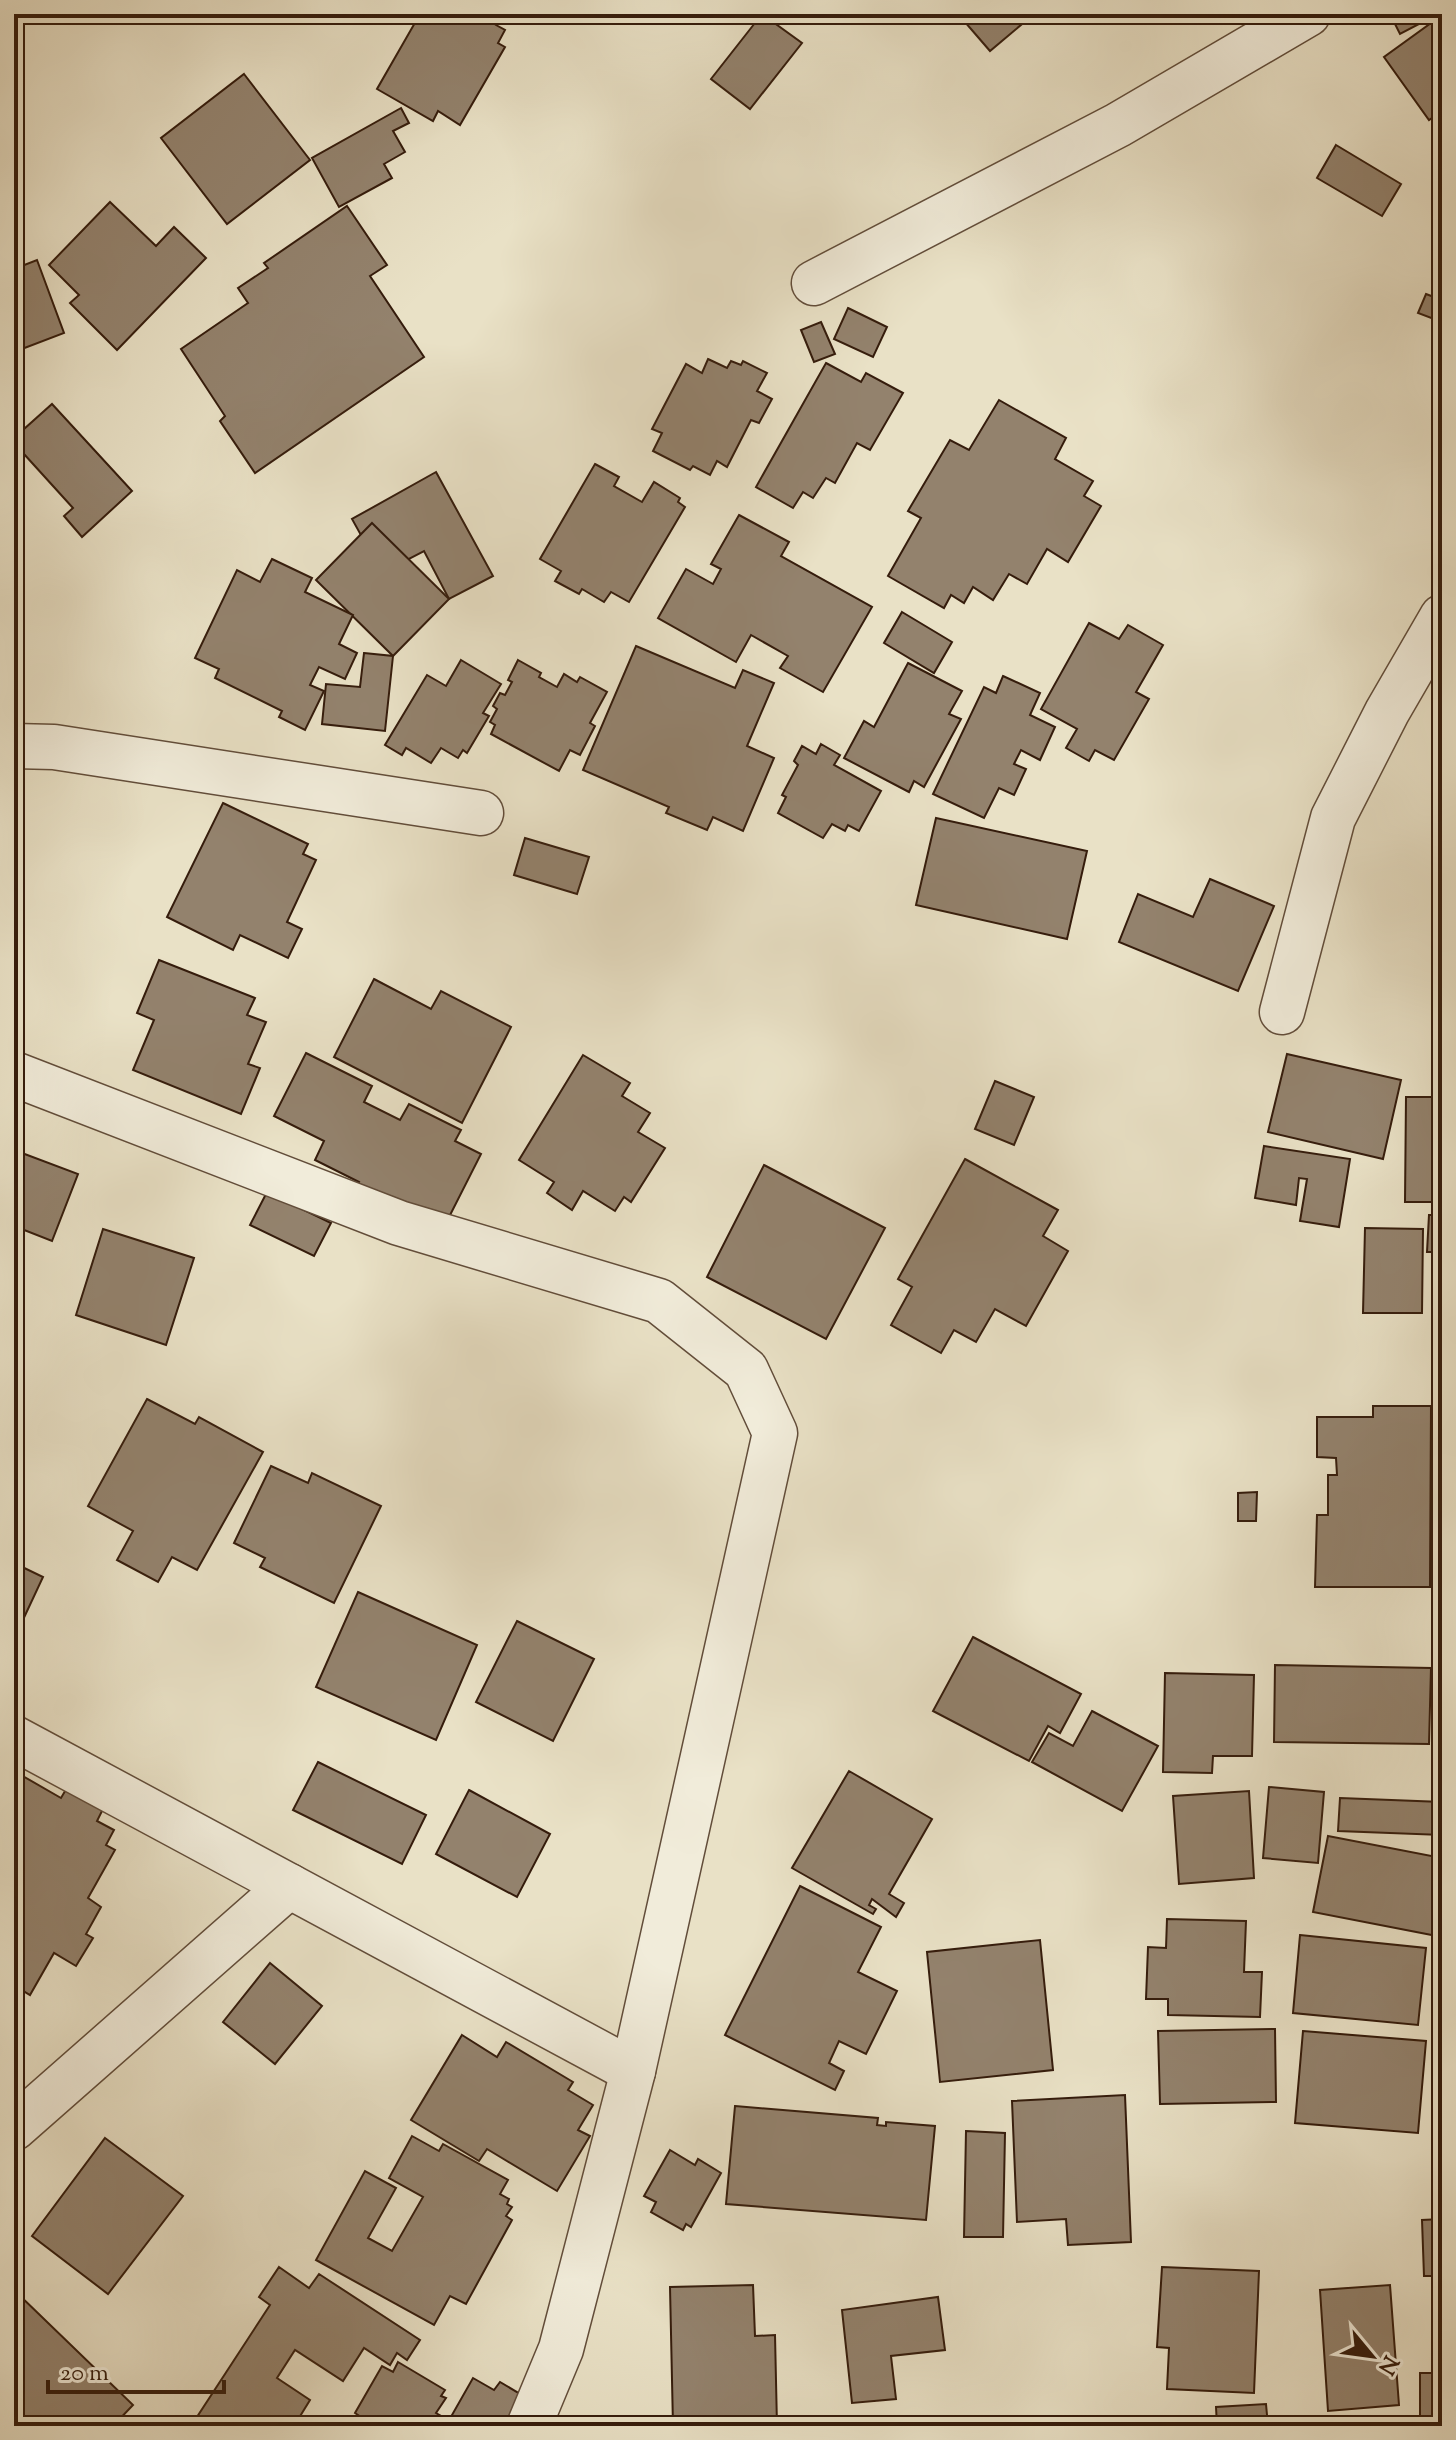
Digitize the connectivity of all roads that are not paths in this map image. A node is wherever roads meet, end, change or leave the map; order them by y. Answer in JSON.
{"nodes":[{"id":1,"x":1308,"y":14,"type":"edge"},
{"id":2,"x":814,"y":283,"type":"dead end"},
{"id":3,"x":1442,"y":617,"type":"edge"},
{"id":4,"x":14,"y":746,"type":"edge"},
{"id":5,"x":481,"y":813,"type":"dead end"},
{"id":6,"x":1282,"y":1012,"type":"dead end"},
{"id":7,"x":14,"y":1074,"type":"edge"},
{"id":8,"x":14,"y":1738,"type":"edge"},
{"id":9,"x":289,"y":1886,"type":"junction"},
{"id":10,"x":633,"y":2071,"type":"junction"},
{"id":11,"x":14,"y":2128,"type":"edge"},
{"id":12,"x":529,"y":2426,"type":"edge"}],
"edges":[{"from":1,"to":2,"type":"street"},
{"from":3,"to":6,"type":"street"},
{"from":4,"to":5,"type":"street"},
{"from":7,"to":10,"type":"street"},
{"from":8,"to":9,"type":"street"},
{"from":9,"to":10,"type":"street"},
{"from":9,"to":11,"type":"street"},
{"from":10,"to":12,"type":"street"}]}
